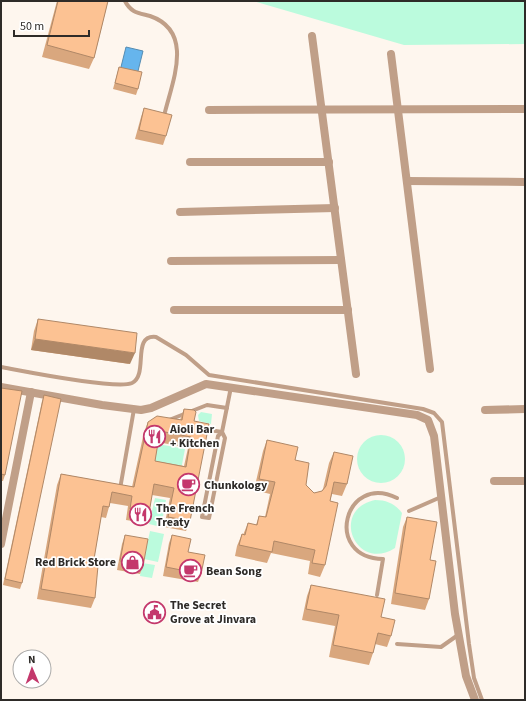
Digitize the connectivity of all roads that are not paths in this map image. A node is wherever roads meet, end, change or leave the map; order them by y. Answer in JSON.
{"nodes":[{"id":1,"x":125,"y":1,"type":"edge"},
{"id":2,"x":312,"y":36,"type":"dead end"},
{"id":3,"x":392,"y":54,"type":"dead end"},
{"id":4,"x":525,"y":109,"type":"edge"},
{"id":5,"x":210,"y":110,"type":"dead end"},
{"id":6,"x":322,"y":110,"type":"junction"},
{"id":7,"x":398,"y":110,"type":"junction"},
{"id":8,"x":165,"y":112,"type":"edge"},
{"id":9,"x":190,"y":162,"type":"dead end"},
{"id":10,"x":328,"y":162,"type":"junction"},
{"id":11,"x":407,"y":181,"type":"junction"},
{"id":12,"x":525,"y":182,"type":"edge"},
{"id":13,"x":335,"y":208,"type":"junction"},
{"id":14,"x":180,"y":212,"type":"dead end"},
{"id":15,"x":341,"y":260,"type":"junction"},
{"id":16,"x":171,"y":262,"type":"dead end"},
{"id":17,"x":174,"y":310,"type":"dead end"},
{"id":18,"x":348,"y":310,"type":"junction"},
{"id":19,"x":1,"y":367,"type":"edge"},
{"id":20,"x":430,"y":369,"type":"dead end"},
{"id":21,"x":356,"y":374,"type":"dead end"},
{"id":22,"x":1,"y":386,"type":"edge"},
{"id":23,"x":231,"y":387,"type":"junction"},
{"id":24,"x":31,"y":392,"type":"junction"},
{"id":25,"x":227,"y":408,"type":"junction"},
{"id":26,"x":134,"y":409,"type":"junction"},
{"id":27,"x":525,"y":409,"type":"edge"},
{"id":28,"x":485,"y":410,"type":"dead end"},
{"id":29,"x":187,"y":413,"type":"junction"},
{"id":30,"x":192,"y":418,"type":"edge"},
{"id":31,"x":165,"y":422,"type":"edge"},
{"id":32,"x":198,"y":423,"type":"edge"},
{"id":33,"x":222,"y":432,"type":"junction"},
{"id":34,"x":494,"y":481,"type":"dead end"},
{"id":35,"x":525,"y":481,"type":"edge"},
{"id":36,"x":120,"y":489,"type":"edge"},
{"id":37,"x":441,"y":496,"type":"junction"},
{"id":38,"x":397,"y":498,"type":"dead end"},
{"id":39,"x":409,"y":511,"type":"dead end"},
{"id":40,"x":1,"y":544,"type":"edge"},
{"id":41,"x":377,"y":595,"type":"dead end"},
{"id":42,"x":459,"y":635,"type":"junction"},
{"id":43,"x":397,"y":644,"type":"dead end"},
{"id":44,"x":475,"y":700,"type":"edge"},
{"id":45,"x":482,"y":700,"type":"edge"}],
"edges":[{"from":1,"to":8,"type":"lane"},
{"from":2,"to":6,"type":"street"},
{"from":3,"to":7,"type":"street"},
{"from":4,"to":7,"type":"street"},
{"from":5,"to":6,"type":"street"},
{"from":6,"to":7,"type":"street"},
{"from":6,"to":10,"type":"street"},
{"from":7,"to":11,"type":"street"},
{"from":9,"to":10,"type":"street"},
{"from":10,"to":13,"type":"street"},
{"from":11,"to":12,"type":"street"},
{"from":11,"to":20,"type":"street"},
{"from":13,"to":14,"type":"street"},
{"from":13,"to":15,"type":"street"},
{"from":15,"to":16,"type":"street"},
{"from":15,"to":18,"type":"street"},
{"from":17,"to":18,"type":"street"},
{"from":18,"to":21,"type":"street"},
{"from":19,"to":45,"type":"lane"},
{"from":22,"to":24,"type":"street"},
{"from":23,"to":25,"type":"lane"},
{"from":23,"to":26,"type":"street"},
{"from":23,"to":37,"type":"street"},
{"from":24,"to":26,"type":"street"},
{"from":24,"to":40,"type":"street"},
{"from":25,"to":29,"type":"lane"},
{"from":25,"to":33,"type":"lane"},
{"from":26,"to":36,"type":"lane"},
{"from":27,"to":28,"type":"street"},
{"from":29,"to":30,"type":"lane"},
{"from":29,"to":31,"type":"lane"},
{"from":32,"to":33,"type":"lane"},
{"from":33,"to":33,"type":"lane"},
{"from":34,"to":35,"type":"street"},
{"from":37,"to":39,"type":"lane"},
{"from":37,"to":42,"type":"street"},
{"from":38,"to":41,"type":"lane"},
{"from":42,"to":43,"type":"lane"},
{"from":42,"to":44,"type":"street"}]}
